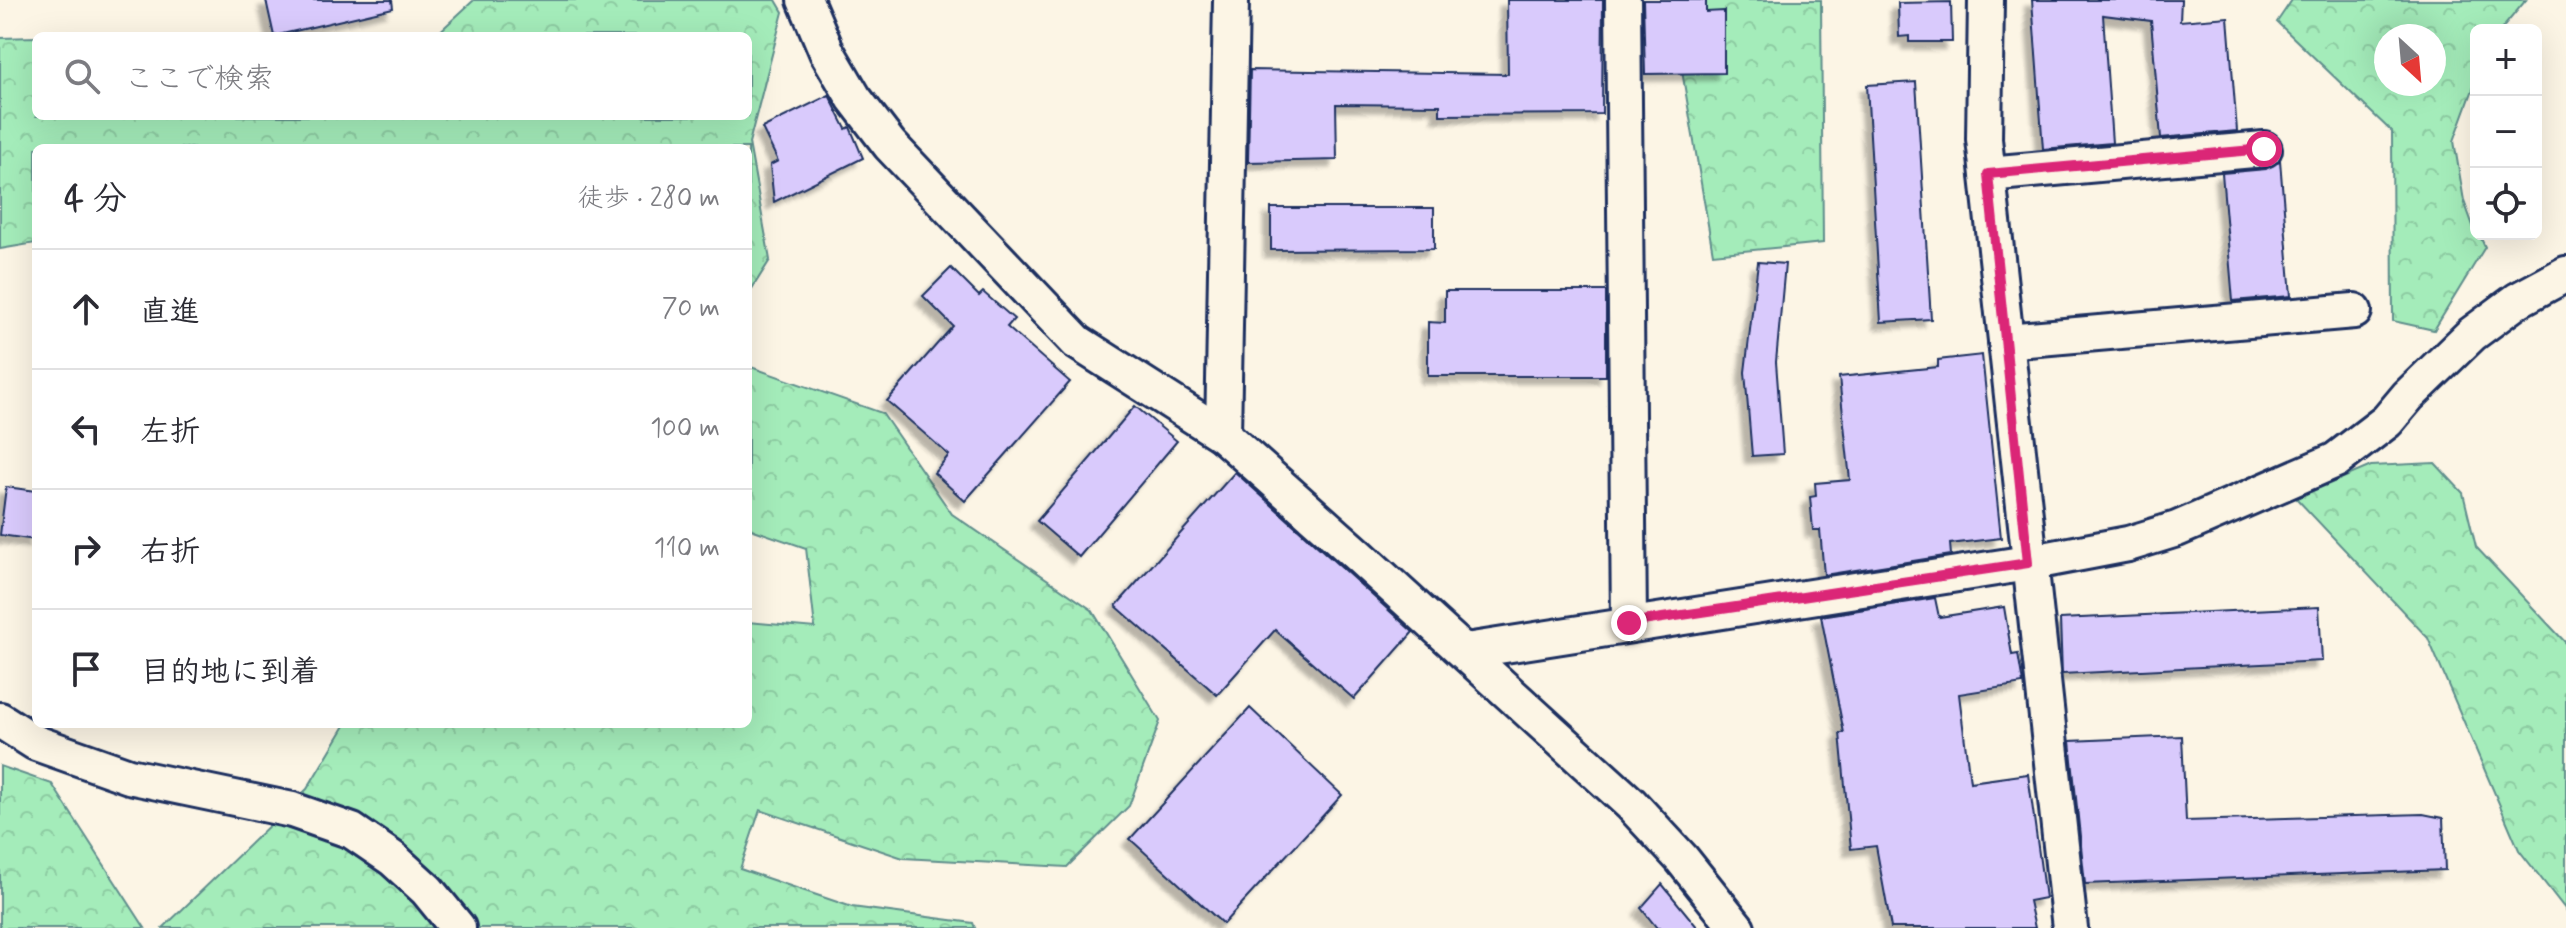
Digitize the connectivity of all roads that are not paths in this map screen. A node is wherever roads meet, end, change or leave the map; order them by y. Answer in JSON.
{"nodes":[{"id":1,"x":805,"y":0,"type":"edge"},
{"id":2,"x":1231,"y":0,"type":"edge"},
{"id":3,"x":1623,"y":0,"type":"edge"},
{"id":4,"x":1986,"y":0,"type":"edge"},
{"id":5,"x":2264,"y":149,"type":"dead end"},
{"id":6,"x":1988,"y":174,"type":"junction"},
{"id":7,"x":2566,"y":274,"type":"edge"},
{"id":8,"x":2354,"y":311,"type":"dead end"},
{"id":9,"x":2006,"y":341,"type":"junction"},
{"id":10,"x":1223,"y":435,"type":"junction"},
{"id":11,"x":2028,"y":563,"type":"junction"},
{"id":12,"x":1629,"y":623,"type":"junction"},
{"id":13,"x":1466,"y":651,"type":"junction"},
{"id":14,"x":0,"y":720,"type":"edge"},
{"id":15,"x":458,"y":928,"type":"edge"},
{"id":16,"x":1737,"y":928,"type":"edge"},
{"id":17,"x":2070,"y":928,"type":"edge"}],
"edges":[{"from":1,"to":10,"type":"street"},
{"from":2,"to":10,"type":"street"},
{"from":3,"to":12,"type":"street"},
{"from":4,"to":6,"type":"street"},
{"from":5,"to":6,"type":"street"},
{"from":6,"to":9,"type":"street"},
{"from":7,"to":11,"type":"street"},
{"from":8,"to":9,"type":"street"},
{"from":9,"to":11,"type":"street"},
{"from":10,"to":13,"type":"street"},
{"from":11,"to":12,"type":"street"},
{"from":11,"to":17,"type":"street"},
{"from":12,"to":13,"type":"street"},
{"from":13,"to":16,"type":"street"},
{"from":14,"to":15,"type":"street"}]}
